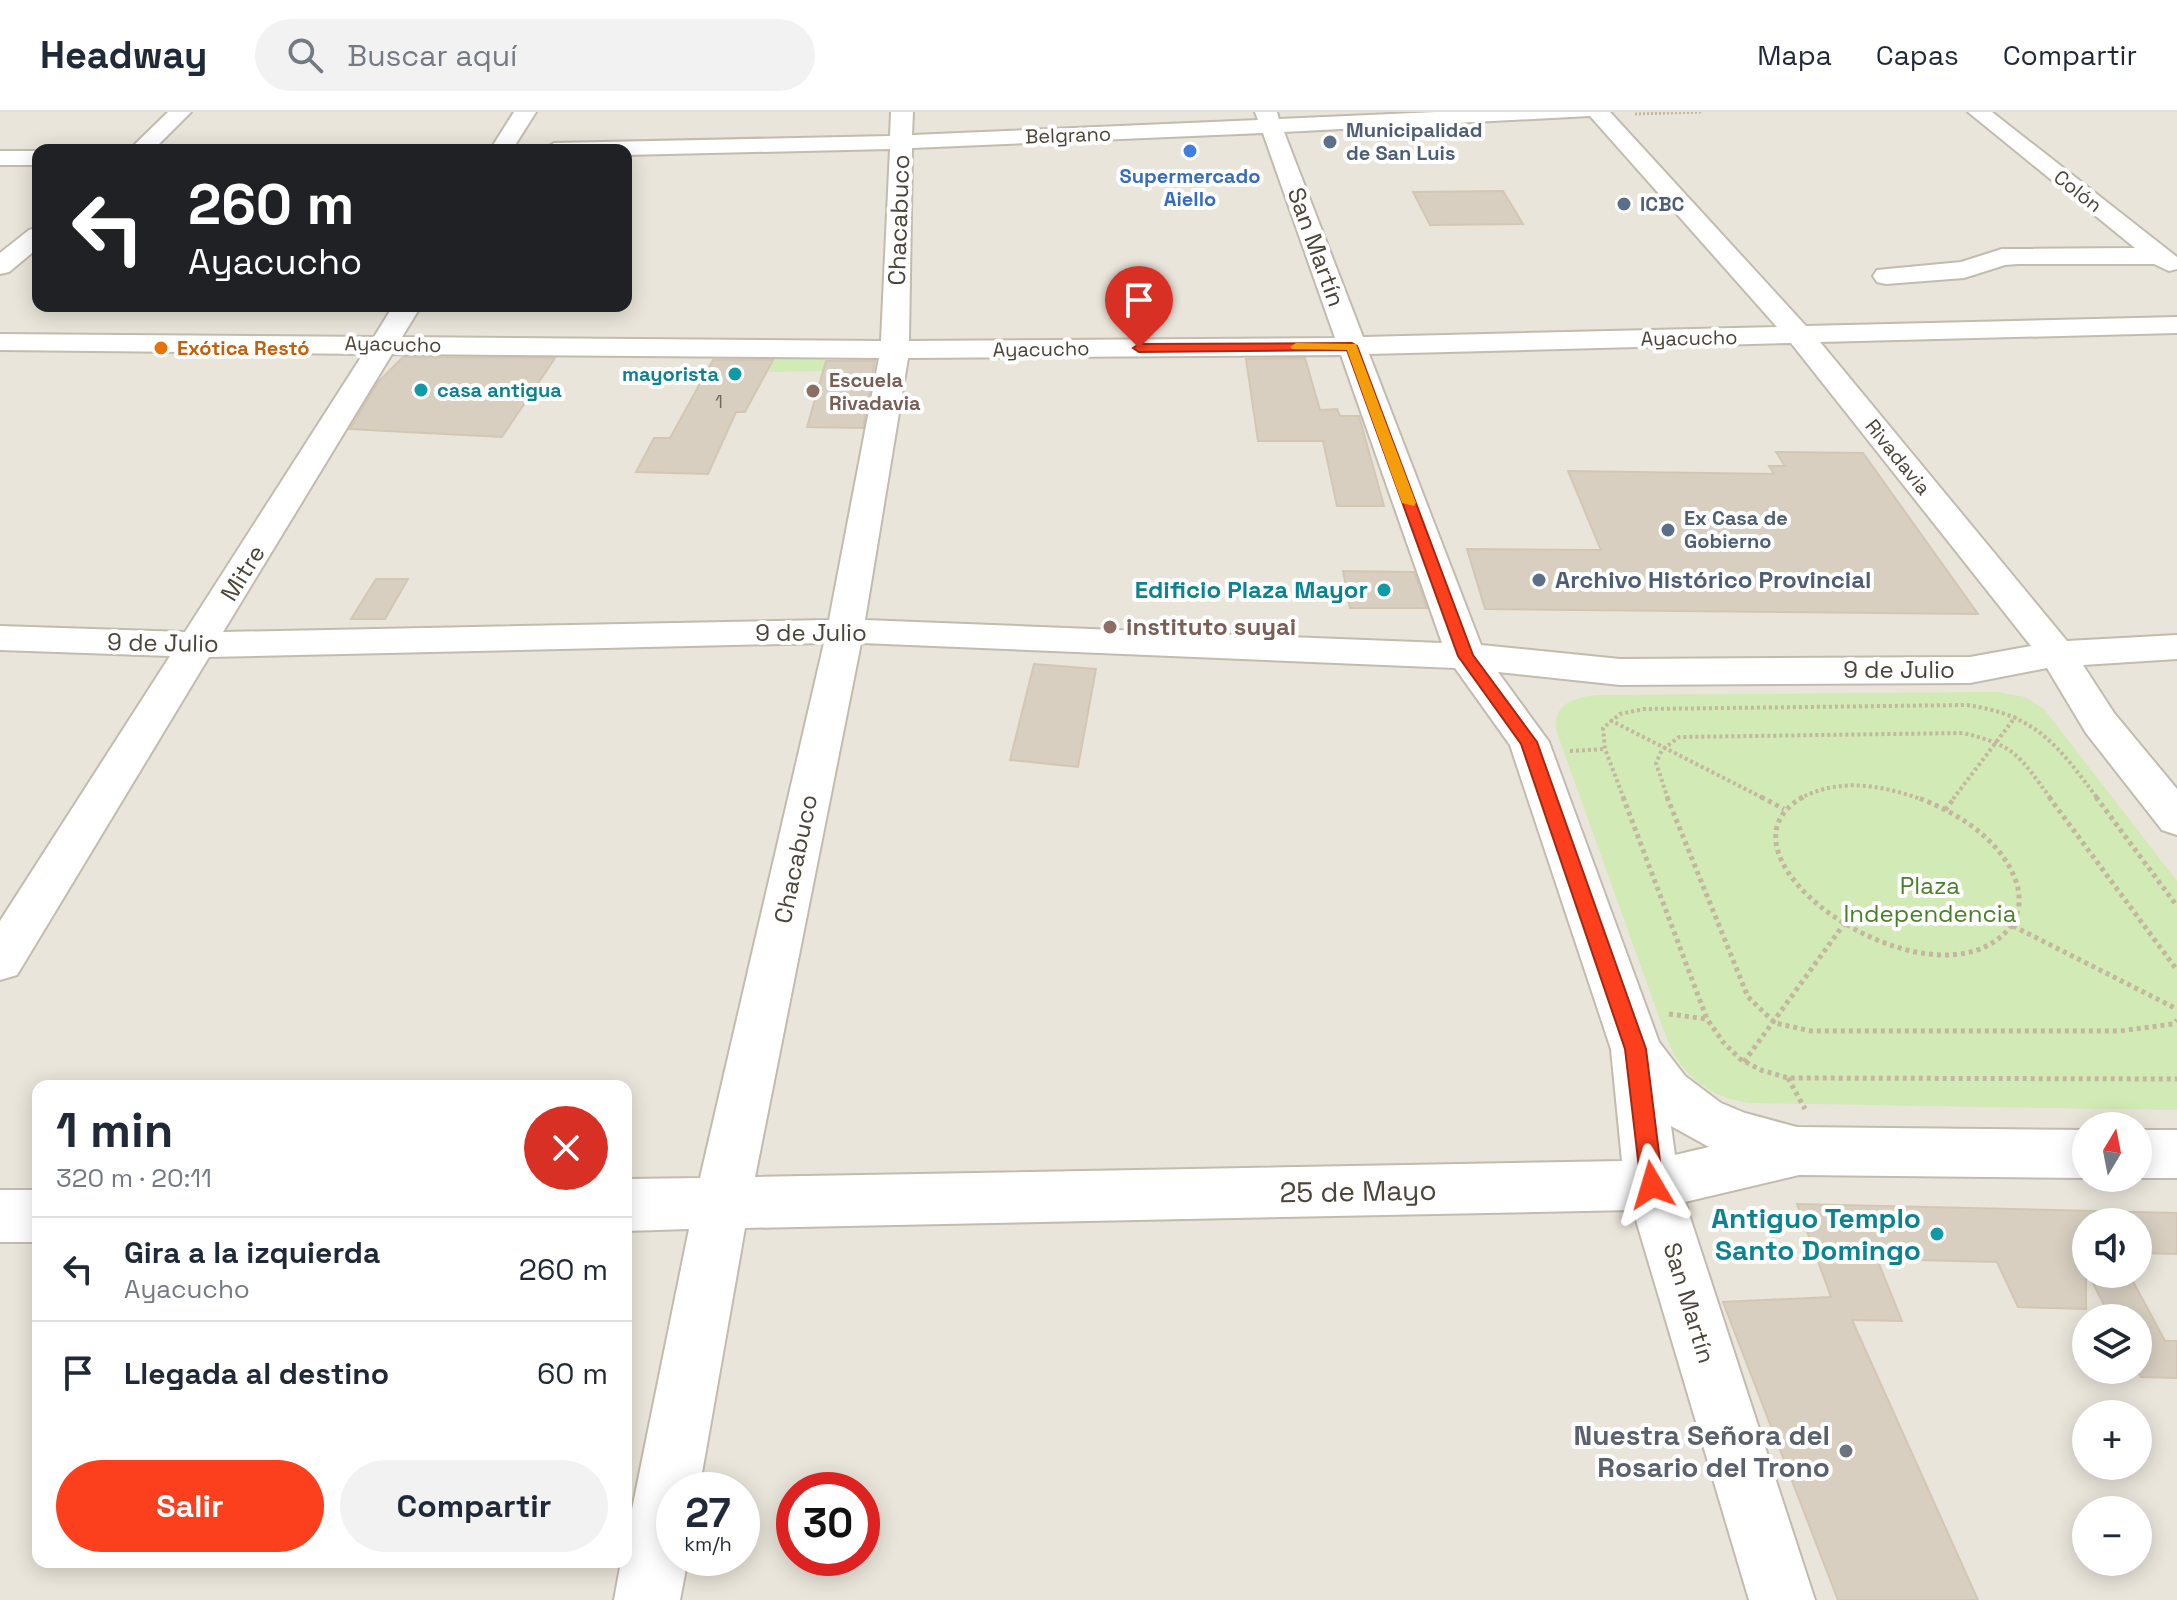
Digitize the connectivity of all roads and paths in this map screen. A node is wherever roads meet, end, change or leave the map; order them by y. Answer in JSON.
{"nodes":[{"id":1,"x":180,"y":112,"type":"edge"},
{"id":2,"x":525,"y":112,"type":"edge"},
{"id":3,"x":1582,"y":112,"type":"edge"},
{"id":4,"x":1598,"y":112,"type":"edge"},
{"id":5,"x":1702,"y":112,"type":"edge"},
{"id":6,"x":1979,"y":112,"type":"edge"},
{"id":7,"x":1634,"y":114,"type":"edge"},
{"id":8,"x":1270,"y":119,"type":"edge"},
{"id":9,"x":902,"y":127,"type":"edge"},
{"id":10,"x":146,"y":144,"type":"edge"},
{"id":11,"x":505,"y":144,"type":"edge"},
{"id":12,"x":632,"y":145,"type":"edge"},
{"id":13,"x":0,"y":158,"type":"edge"},
{"id":14,"x":32,"y":158,"type":"edge"},
{"id":15,"x":1983,"y":238,"type":"dead end"},
{"id":16,"x":32,"y":240,"type":"edge"},
{"id":17,"x":2063,"y":256,"type":"junction"},
{"id":18,"x":2168,"y":263,"type":"edge"},
{"id":19,"x":0,"y":266,"type":"edge"},
{"id":20,"x":1886,"y":276,"type":"dead end"},
{"id":21,"x":403,"y":312,"type":"edge"},
{"id":22,"x":2177,"y":325,"type":"edge"},
{"id":23,"x":1800,"y":336,"type":"junction"},
{"id":24,"x":0,"y":342,"type":"edge"},
{"id":25,"x":384,"y":344,"type":"junction"},
{"id":26,"x":1352,"y":346,"type":"junction"},
{"id":27,"x":895,"y":350,"type":"junction"},
{"id":28,"x":845,"y":631,"type":"junction"},
{"id":29,"x":0,"y":638,"type":"edge"},
{"id":30,"x":198,"y":645,"type":"junction"},
{"id":31,"x":2177,"y":647,"type":"edge"},
{"id":32,"x":2057,"y":654,"type":"junction"},
{"id":33,"x":1466,"y":656,"type":"junction"},
{"id":34,"x":1970,"y":670,"type":"junction"},
{"id":35,"x":1620,"y":672,"type":"junction"},
{"id":36,"x":2016,"y":716,"type":"junction"},
{"id":37,"x":1610,"y":720,"type":"junction"},
{"id":38,"x":2100,"y":723,"type":"junction"},
{"id":39,"x":1997,"y":741,"type":"junction"},
{"id":40,"x":1529,"y":742,"type":"junction"},
{"id":41,"x":1663,"y":747,"type":"junction"},
{"id":42,"x":1784,"y":810,"type":"junction"},
{"id":43,"x":1945,"y":810,"type":"junction"},
{"id":44,"x":2177,"y":819,"type":"edge"},
{"id":45,"x":2177,"y":906,"type":"edge"},
{"id":46,"x":1844,"y":924,"type":"junction"},
{"id":47,"x":2013,"y":926,"type":"junction"},
{"id":48,"x":0,"y":961,"type":"edge"},
{"id":49,"x":2177,"y":970,"type":"edge"},
{"id":50,"x":2177,"y":1009,"type":"edge"},
{"id":51,"x":2177,"y":1020,"type":"edge"},
{"id":52,"x":1773,"y":1023,"type":"junction"},
{"id":53,"x":1636,"y":1049,"type":"junction"},
{"id":54,"x":1744,"y":1062,"type":"junction"},
{"id":55,"x":2177,"y":1079,"type":"edge"},
{"id":56,"x":1799,"y":1151,"type":"junction"},
{"id":57,"x":2072,"y":1154,"type":"edge"},
{"id":58,"x":2152,"y":1154,"type":"edge"},
{"id":59,"x":2177,"y":1154,"type":"edge"},
{"id":60,"x":1652,"y":1185,"type":"junction"},
{"id":61,"x":722,"y":1203,"type":"junction"},
{"id":62,"x":632,"y":1205,"type":"edge"},
{"id":63,"x":0,"y":1216,"type":"edge"},
{"id":64,"x":32,"y":1216,"type":"edge"},
{"id":65,"x":647,"y":1600,"type":"edge"},
{"id":66,"x":1782,"y":1600,"type":"edge"}],
"edges":[{"from":1,"to":10,"type":"street"},
{"from":2,"to":11,"type":"street"},
{"from":3,"to":8,"type":"street","name":"Belgrano"},
{"from":4,"to":23,"type":"street","name":"Rivadavia"},
{"from":5,"to":7,"type":"path"},
{"from":6,"to":18,"type":"street","name":"Colón"},
{"from":8,"to":9,"type":"street","name":"Belgrano"},
{"from":8,"to":26,"type":"street","name":"San Martín"},
{"from":9,"to":12,"type":"street","name":"Belgrano"},
{"from":9,"to":27,"type":"street","name":"Chacabuco"},
{"from":13,"to":14,"type":"street"},
{"from":15,"to":17,"type":"street"},
{"from":16,"to":19,"type":"street"},
{"from":17,"to":18,"type":"street"},
{"from":17,"to":20,"type":"street"},
{"from":21,"to":25,"type":"street","name":"Mitre"},
{"from":22,"to":23,"type":"street","name":"Ayacucho"},
{"from":23,"to":26,"type":"street","name":"Ayacucho"},
{"from":23,"to":32,"type":"street","name":"Rivadavia"},
{"from":24,"to":25,"type":"street","name":"Ayacucho"},
{"from":25,"to":27,"type":"street","name":"Ayacucho"},
{"from":25,"to":30,"type":"street","name":"Mitre"},
{"from":26,"to":27,"type":"street","name":"Ayacucho"},
{"from":26,"to":33,"type":"street","name":"San Martín"},
{"from":27,"to":28,"type":"street","name":"Chacabuco"},
{"from":28,"to":30,"type":"street","name":"9 de Julio"},
{"from":28,"to":33,"type":"street","name":"9 de Julio"},
{"from":28,"to":61,"type":"street","name":"Chacabuco"},
{"from":29,"to":30,"type":"street","name":"9 de Julio"},
{"from":30,"to":48,"type":"street","name":"Mitre"},
{"from":31,"to":32,"type":"street","name":"9 de Julio"},
{"from":32,"to":34,"type":"street","name":"9 de Julio"},
{"from":32,"to":38,"type":"street","name":"Rivadavia"},
{"from":33,"to":35,"type":"street","name":"9 de Julio"},
{"from":33,"to":40,"type":"street","name":"San Martín"},
{"from":34,"to":35,"type":"street","name":"9 de Julio"},
{"from":34,"to":38,"type":"street"},
{"from":35,"to":40,"type":"street","name":"9 de Julio"},
{"from":36,"to":37,"type":"path"},
{"from":36,"to":39,"type":"path"},
{"from":36,"to":45,"type":"path"},
{"from":37,"to":41,"type":"path"},
{"from":37,"to":54,"type":"path"},
{"from":38,"to":44,"type":"street","name":"Rivadavia"},
{"from":39,"to":41,"type":"path"},
{"from":39,"to":43,"type":"path"},
{"from":39,"to":49,"type":"path"},
{"from":40,"to":53,"type":"street","name":"San Martín"},
{"from":41,"to":42,"type":"path"},
{"from":41,"to":52,"type":"path"},
{"from":42,"to":43,"type":"path"},
{"from":42,"to":46,"type":"path"},
{"from":43,"to":47,"type":"path"},
{"from":46,"to":47,"type":"path"},
{"from":46,"to":52,"type":"path"},
{"from":47,"to":50,"type":"path"},
{"from":51,"to":52,"type":"path"},
{"from":52,"to":54,"type":"path"},
{"from":53,"to":56,"type":"street"},
{"from":53,"to":60,"type":"street","name":"San Martín"},
{"from":54,"to":55,"type":"path"},
{"from":56,"to":57,"type":"street","name":"25 de Mayo"},
{"from":56,"to":60,"type":"street","name":"25 de Mayo"},
{"from":58,"to":59,"type":"street"},
{"from":60,"to":61,"type":"street","name":"25 de Mayo"},
{"from":60,"to":66,"type":"street","name":"San Martín"},
{"from":61,"to":62,"type":"street","name":"25 de Mayo"},
{"from":61,"to":65,"type":"street","name":"Chacabuco"},
{"from":63,"to":64,"type":"street"}]}
